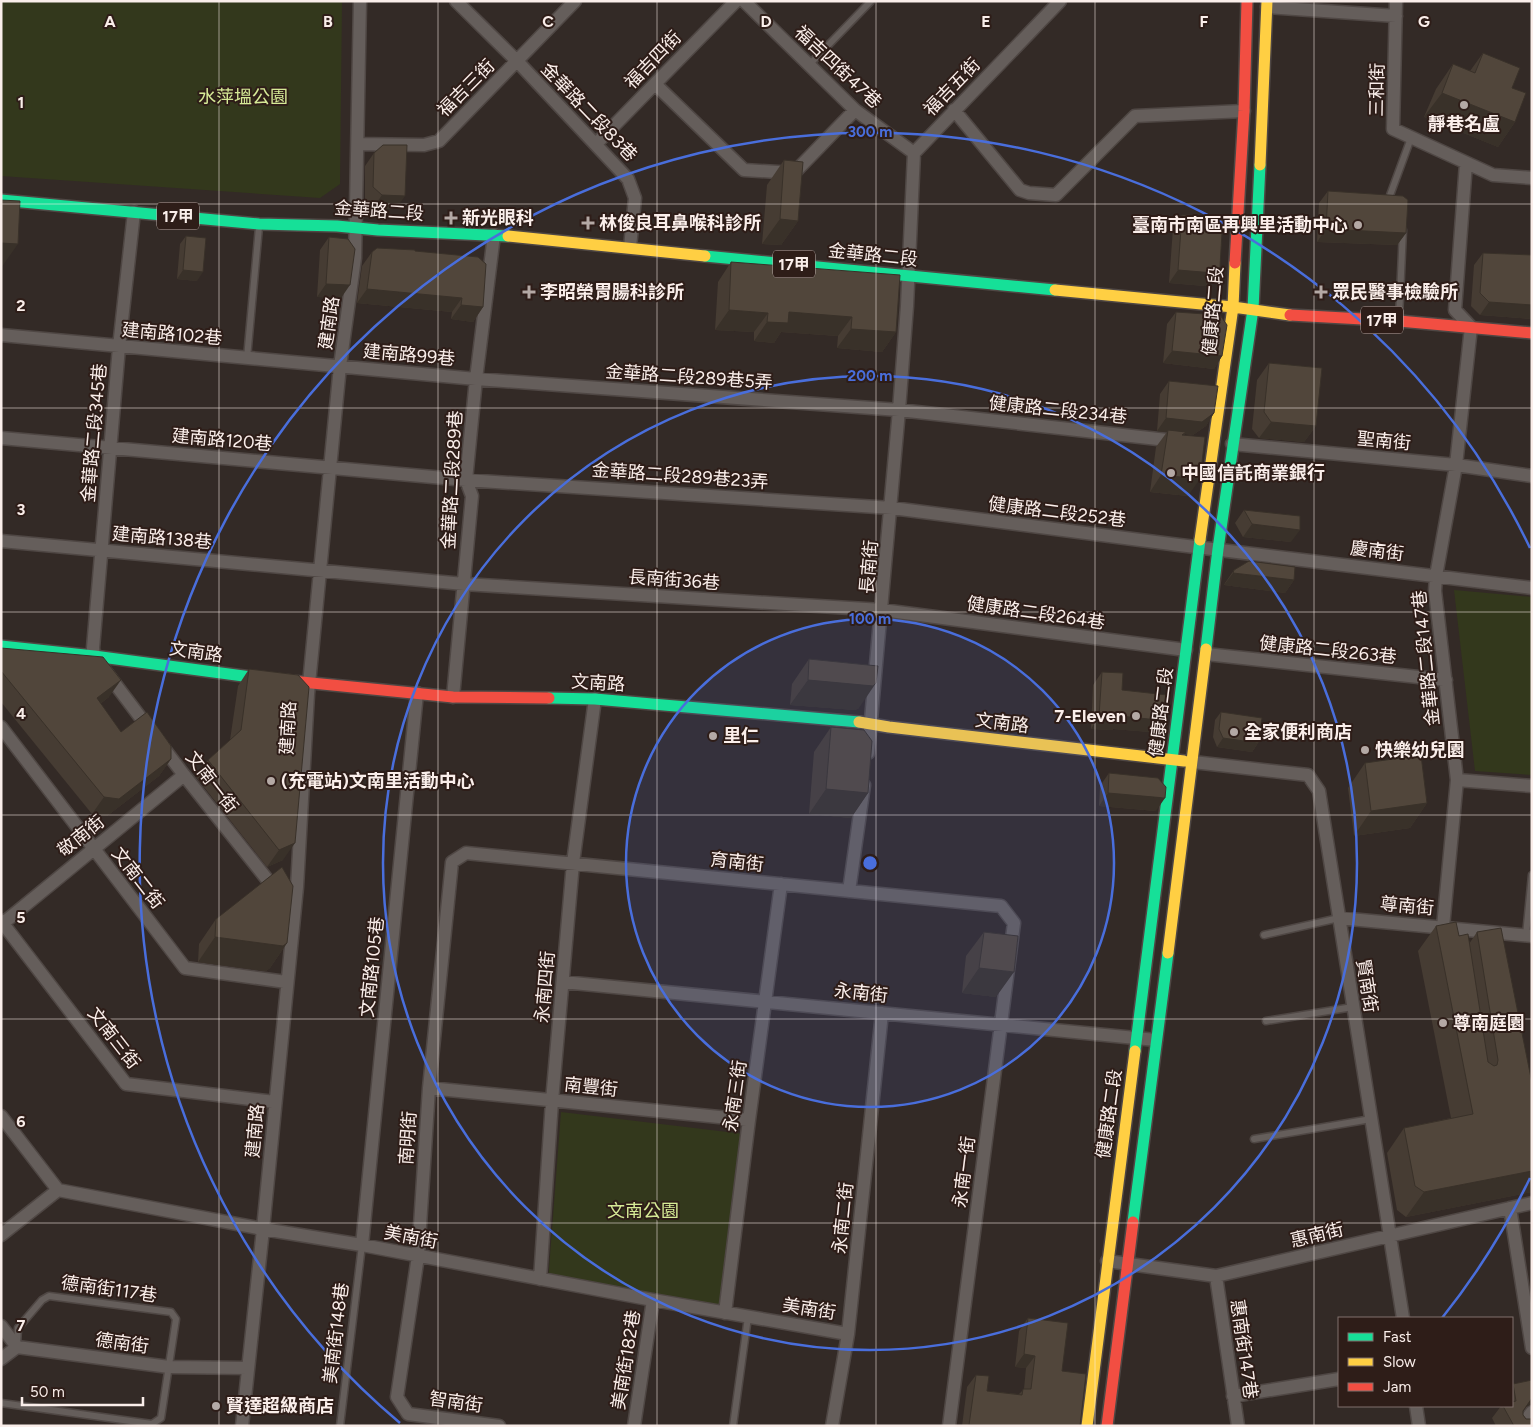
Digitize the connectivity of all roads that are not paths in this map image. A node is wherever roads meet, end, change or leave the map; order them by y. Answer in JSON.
{"nodes":[{"id":1,"x":360,"y":1,"type":"edge"},
{"id":2,"x":456,"y":1,"type":"edge"},
{"id":3,"x":575,"y":1,"type":"edge"},
{"id":4,"x":736,"y":1,"type":"edge"},
{"id":5,"x":744,"y":1,"type":"edge"},
{"id":6,"x":871,"y":1,"type":"edge"},
{"id":7,"x":1247,"y":1,"type":"edge"},
{"id":8,"x":1396,"y":1,"type":"edge"},
{"id":9,"x":1055,"y":3,"type":"edge"},
{"id":10,"x":1267,"y":4,"type":"edge"},
{"id":11,"x":1396,"y":16,"type":"junction"},
{"id":12,"x":517,"y":61,"type":"junction"},
{"id":13,"x":809,"y":65,"type":"junction"},
{"id":14,"x":655,"y":84,"type":"junction"},
{"id":15,"x":855,"y":110,"type":"junction"},
{"id":16,"x":954,"y":110,"type":"junction"},
{"id":17,"x":1244,"y":111,"type":"junction"},
{"id":18,"x":1410,"y":138,"type":"junction"},
{"id":19,"x":358,"y":144,"type":"junction"},
{"id":20,"x":596,"y":144,"type":"junction"},
{"id":21,"x":914,"y":153,"type":"junction"},
{"id":22,"x":1466,"y":163,"type":"junction"},
{"id":23,"x":1532,"y":178,"type":"edge"},
{"id":24,"x":1,"y":200,"type":"edge"},
{"id":25,"x":1396,"y":204,"type":"edge"},
{"id":26,"x":134,"y":212,"type":"junction"},
{"id":27,"x":1404,"y":219,"type":"edge"},
{"id":28,"x":259,"y":224,"type":"junction"},
{"id":29,"x":355,"y":227,"type":"junction"},
{"id":30,"x":494,"y":235,"type":"junction"},
{"id":31,"x":630,"y":247,"type":"junction"},
{"id":32,"x":908,"y":276,"type":"junction"},
{"id":33,"x":1233,"y":307,"type":"junction"},
{"id":34,"x":1253,"y":309,"type":"junction"},
{"id":35,"x":1399,"y":321,"type":"junction"},
{"id":36,"x":1471,"y":327,"type":"junction"},
{"id":37,"x":1532,"y":333,"type":"edge"},
{"id":38,"x":1,"y":335,"type":"edge"},
{"id":39,"x":119,"y":347,"type":"junction"},
{"id":40,"x":247,"y":358,"type":"junction"},
{"id":41,"x":340,"y":366,"type":"junction"},
{"id":42,"x":476,"y":379,"type":"junction"},
{"id":43,"x":899,"y":410,"type":"junction"},
{"id":44,"x":1,"y":438,"type":"edge"},
{"id":45,"x":1184,"y":442,"type":"edge"},
{"id":46,"x":1232,"y":444,"type":"junction"},
{"id":47,"x":110,"y":448,"type":"junction"},
{"id":48,"x":1456,"y":465,"type":"junction"},
{"id":49,"x":330,"y":468,"type":"junction"},
{"id":50,"x":1532,"y":476,"type":"edge"},
{"id":51,"x":466,"y":480,"type":"junction"},
{"id":52,"x":892,"y":508,"type":"junction"},
{"id":53,"x":1,"y":541,"type":"edge"},
{"id":54,"x":1199,"y":547,"type":"junction"},
{"id":55,"x":1218,"y":549,"type":"junction"},
{"id":56,"x":102,"y":550,"type":"junction"},
{"id":57,"x":320,"y":571,"type":"junction"},
{"id":58,"x":1436,"y":576,"type":"junction"},
{"id":59,"x":464,"y":584,"type":"junction"},
{"id":60,"x":1532,"y":588,"type":"edge"},
{"id":61,"x":882,"y":610,"type":"junction"},
{"id":62,"x":1,"y":646,"type":"edge"},
{"id":63,"x":1186,"y":650,"type":"junction"},
{"id":64,"x":1206,"y":654,"type":"junction"},
{"id":65,"x":94,"y":656,"type":"junction"},
{"id":66,"x":1446,"y":680,"type":"junction"},
{"id":67,"x":309,"y":684,"type":"junction"},
{"id":68,"x":417,"y":694,"type":"junction"},
{"id":69,"x":453,"y":697,"type":"junction"},
{"id":70,"x":595,"y":699,"type":"junction"},
{"id":71,"x":871,"y":724,"type":"junction"},
{"id":72,"x":1,"y":727,"type":"edge"},
{"id":73,"x":1174,"y":760,"type":"junction"},
{"id":74,"x":1193,"y":762,"type":"junction"},
{"id":75,"x":184,"y":775,"type":"junction"},
{"id":76,"x":1457,"y":780,"type":"junction"},
{"id":77,"x":1532,"y":786,"type":"edge"},
{"id":78,"x":93,"y":848,"type":"junction"},
{"id":79,"x":452,"y":862,"type":"joint"},
{"id":80,"x":574,"y":863,"type":"junction"},
{"id":81,"x":1532,"y":875,"type":"edge"},
{"id":82,"x":781,"y":884,"type":"junction"},
{"id":83,"x":297,"y":887,"type":"junction"},
{"id":84,"x":849,"y":891,"type":"junction"},
{"id":85,"x":1339,"y":918,"type":"junction"},
{"id":86,"x":2,"y":923,"type":"edge"},
{"id":87,"x":1014,"y":923,"type":"joint"},
{"id":88,"x":1443,"y":927,"type":"junction"},
{"id":89,"x":1264,"y":935,"type":"dead end"},
{"id":90,"x":1529,"y":935,"type":"edge"},
{"id":91,"x":1452,"y":938,"type":"edge"},
{"id":92,"x":286,"y":982,"type":"junction"},
{"id":93,"x":563,"y":982,"type":"junction"},
{"id":94,"x":765,"y":1001,"type":"junction"},
{"id":95,"x":1353,"y":1007,"type":"junction"},
{"id":96,"x":882,"y":1013,"type":"junction"},
{"id":97,"x":1266,"y":1021,"type":"dead end"},
{"id":98,"x":1001,"y":1024,"type":"junction"},
{"id":99,"x":1136,"y":1038,"type":"junction"},
{"id":100,"x":1156,"y":1040,"type":"junction"},
{"id":101,"x":429,"y":1088,"type":"junction"},
{"id":102,"x":552,"y":1101,"type":"junction"},
{"id":103,"x":274,"y":1102,"type":"junction"},
{"id":104,"x":1,"y":1116,"type":"edge"},
{"id":105,"x":1371,"y":1118,"type":"junction"},
{"id":106,"x":749,"y":1120,"type":"junction"},
{"id":107,"x":1254,"y":1139,"type":"dead end"},
{"id":108,"x":58,"y":1190,"type":"junction"},
{"id":109,"x":1532,"y":1203,"type":"edge"},
{"id":110,"x":1510,"y":1208,"type":"junction"},
{"id":111,"x":263,"y":1229,"type":"junction"},
{"id":112,"x":1,"y":1235,"type":"edge"},
{"id":113,"x":1390,"y":1236,"type":"junction"},
{"id":114,"x":362,"y":1245,"type":"junction"},
{"id":115,"x":418,"y":1256,"type":"junction"},
{"id":116,"x":1108,"y":1261,"type":"junction"},
{"id":117,"x":1127,"y":1264,"type":"junction"},
{"id":118,"x":1216,"y":1276,"type":"junction"},
{"id":119,"x":540,"y":1279,"type":"junction"},
{"id":120,"x":653,"y":1300,"type":"junction"},
{"id":121,"x":725,"y":1313,"type":"junction"},
{"id":122,"x":748,"y":1317,"type":"junction"},
{"id":123,"x":1402,"y":1317,"type":"edge"},
{"id":124,"x":1,"y":1326,"type":"edge"},
{"id":125,"x":848,"y":1334,"type":"junction"},
{"id":126,"x":17,"y":1346,"type":"junction"},
{"id":127,"x":1532,"y":1348,"type":"edge"},
{"id":128,"x":1,"y":1359,"type":"edge"},
{"id":129,"x":169,"y":1368,"type":"junction"},
{"id":130,"x":248,"y":1368,"type":"junction"},
{"id":131,"x":1338,"y":1379,"type":"edge"},
{"id":132,"x":1233,"y":1396,"type":"junction"},
{"id":133,"x":1,"y":1403,"type":"edge"},
{"id":134,"x":1416,"y":1407,"type":"edge"},
{"id":135,"x":1532,"y":1412,"type":"edge"},
{"id":136,"x":408,"y":1414,"type":"joint"},
{"id":137,"x":242,"y":1426,"type":"edge"},
{"id":138,"x":340,"y":1426,"type":"edge"},
{"id":139,"x":499,"y":1426,"type":"edge"},
{"id":140,"x":634,"y":1426,"type":"edge"},
{"id":141,"x":734,"y":1426,"type":"edge"},
{"id":142,"x":832,"y":1426,"type":"edge"},
{"id":143,"x":949,"y":1426,"type":"edge"},
{"id":144,"x":1087,"y":1426,"type":"edge"},
{"id":145,"x":1107,"y":1426,"type":"edge"},
{"id":146,"x":1238,"y":1426,"type":"edge"},
{"id":147,"x":1419,"y":1426,"type":"edge"},
{"id":148,"x":1521,"y":1426,"type":"edge"}],
"edges":[{"from":1,"to":19,"type":"street","name":"建南路"},
{"from":2,"to":12,"type":"street","name":"金華路二段83巷"},
{"from":3,"to":12,"type":"street","name":"福吉三街"},
{"from":4,"to":14,"type":"street","name":"福吉四街"},
{"from":5,"to":13,"type":"street","name":"福吉四街47巷"},
{"from":6,"to":13,"type":"lane"},
{"from":7,"to":17,"type":"street","name":"健康路二段"},
{"from":8,"to":11,"type":"street","name":"三和街"},
{"from":9,"to":16,"type":"street","name":"福吉五街"},
{"from":10,"to":11,"type":"street"},
{"from":10,"to":34,"type":"street","name":"健康路二段"},
{"from":11,"to":18,"type":"street","name":"三和街"},
{"from":12,"to":19,"type":"street","name":"福吉三街"},
{"from":12,"to":20,"type":"street","name":"金華路二段83巷"},
{"from":13,"to":15,"type":"street","name":"福吉四街47巷"},
{"from":14,"to":15,"type":"street"},
{"from":14,"to":20,"type":"street","name":"福吉四街"},
{"from":15,"to":21,"type":"street","name":"福吉四街47巷"},
{"from":16,"to":17,"type":"street"},
{"from":16,"to":21,"type":"street","name":"福吉五街"},
{"from":17,"to":33,"type":"street","name":"健康路二段"},
{"from":18,"to":22,"type":"street","name":"三和街"},
{"from":18,"to":25,"type":"lane"},
{"from":19,"to":29,"type":"street","name":"建南路"},
{"from":20,"to":31,"type":"street","name":"金華路二段83巷"},
{"from":21,"to":32,"type":"street"},
{"from":22,"to":23,"type":"street","name":"三和街"},
{"from":22,"to":36,"type":"street"},
{"from":24,"to":26,"type":"street","name":"金華路二段","number":"17甲"},
{"from":26,"to":28,"type":"street","name":"金華路二段","number":"17甲"},
{"from":26,"to":39,"type":"street","name":"金華路二段345巷"},
{"from":27,"to":35,"type":"lane"},
{"from":28,"to":29,"type":"street","name":"金華路二段","number":"17甲"},
{"from":28,"to":40,"type":"lane"},
{"from":29,"to":30,"type":"street","name":"金華路二段","number":"17甲"},
{"from":29,"to":41,"type":"street","name":"建南路"},
{"from":30,"to":31,"type":"street","name":"金華路二段","number":"17甲"},
{"from":30,"to":42,"type":"street","name":"金華路二段289巷"},
{"from":31,"to":32,"type":"street","name":"金華路二段","number":"17甲"},
{"from":32,"to":33,"type":"street","name":"金華路二段","number":"17甲"},
{"from":32,"to":43,"type":"street","name":"長南街"},
{"from":33,"to":34,"type":"street","name":"金華路二段","number":"17甲"},
{"from":33,"to":54,"type":"street","name":"健康路二段"},
{"from":34,"to":35,"type":"street","name":"金華路二段","number":"17甲"},
{"from":34,"to":46,"type":"street","name":"健康路二段"},
{"from":35,"to":36,"type":"street","name":"金華路二段","number":"17甲"},
{"from":36,"to":37,"type":"street","name":"金華路二段","number":"17甲"},
{"from":36,"to":48,"type":"street","name":"金華路二段147巷"},
{"from":38,"to":39,"type":"street","name":"建南路102巷"},
{"from":39,"to":40,"type":"street","name":"建南路102巷"},
{"from":39,"to":47,"type":"street","name":"金華路二段345巷"},
{"from":40,"to":41,"type":"street","name":"建南路102巷"},
{"from":41,"to":42,"type":"street","name":"建南路99巷"},
{"from":41,"to":49,"type":"street","name":"建南路"},
{"from":42,"to":43,"type":"street","name":"金華路二段289巷5弄"},
{"from":42,"to":51,"type":"street","name":"金華路二段289巷"},
{"from":43,"to":45,"type":"street","name":"健康路二段234巷"},
{"from":43,"to":52,"type":"street","name":"長南街"},
{"from":44,"to":47,"type":"street","name":"建南路120巷"},
{"from":46,"to":48,"type":"street","name":"聖南街"},
{"from":46,"to":55,"type":"street","name":"健康路二段"},
{"from":47,"to":49,"type":"street","name":"建南路120巷"},
{"from":47,"to":56,"type":"street","name":"金華路二段345巷"},
{"from":48,"to":50,"type":"street","name":"聖南街"},
{"from":48,"to":58,"type":"street","name":"金華路二段147巷"},
{"from":49,"to":51,"type":"street","name":"建南路120巷"},
{"from":49,"to":57,"type":"street","name":"建南路"},
{"from":51,"to":52,"type":"street","name":"金華路二段289巷23弄"},
{"from":51,"to":59,"type":"street","name":"金華路二段289巷"},
{"from":52,"to":54,"type":"street","name":"健康路二段252巷"},
{"from":52,"to":61,"type":"street","name":"長南街"},
{"from":53,"to":56,"type":"street","name":"建南路138巷"},
{"from":54,"to":55,"type":"street","name":"健康路二段252巷"},
{"from":54,"to":63,"type":"street","name":"健康路二段"},
{"from":55,"to":58,"type":"street","name":"慶南街"},
{"from":55,"to":64,"type":"street","name":"健康路二段"},
{"from":56,"to":57,"type":"street","name":"建南路138巷"},
{"from":56,"to":65,"type":"street","name":"金華路二段345巷"},
{"from":57,"to":59,"type":"street","name":"建南路138巷"},
{"from":57,"to":67,"type":"street","name":"建南路"},
{"from":58,"to":60,"type":"street","name":"慶南街"},
{"from":58,"to":66,"type":"street","name":"金華路二段147巷"},
{"from":59,"to":61,"type":"street","name":"長南街36巷"},
{"from":59,"to":69,"type":"street","name":"金華路二段289巷"},
{"from":61,"to":63,"type":"street","name":"健康路二段264巷"},
{"from":61,"to":71,"type":"street","name":"長南街"},
{"from":62,"to":65,"type":"street","name":"文南路"},
{"from":63,"to":73,"type":"street","name":"健康路二段"},
{"from":64,"to":66,"type":"street","name":"健康路二段263巷"},
{"from":64,"to":74,"type":"street","name":"健康路二段"},
{"from":65,"to":67,"type":"street","name":"文南路"},
{"from":65,"to":75,"type":"street","name":"文南一街"},
{"from":66,"to":76,"type":"street","name":"金華路二段147巷"},
{"from":67,"to":68,"type":"street","name":"文南路"},
{"from":67,"to":83,"type":"street","name":"建南路"},
{"from":68,"to":69,"type":"street","name":"文南路"},
{"from":68,"to":114,"type":"street","name":"文南路105巷"},
{"from":69,"to":70,"type":"street","name":"文南路"},
{"from":70,"to":71,"type":"street","name":"文南路"},
{"from":70,"to":80,"type":"street","name":"永南四街"},
{"from":71,"to":73,"type":"street","name":"文南路"},
{"from":71,"to":84,"type":"street","name":"長南街"},
{"from":72,"to":78,"type":"street","name":"文南二街"},
{"from":73,"to":74,"type":"street","name":"文南路"},
{"from":73,"to":99,"type":"street","name":"健康路二段"},
{"from":74,"to":85,"type":"street","name":"賢南街"},
{"from":74,"to":100,"type":"street","name":"健康路二段"},
{"from":75,"to":78,"type":"street","name":"敬南街"},
{"from":75,"to":83,"type":"street","name":"文南一街"},
{"from":76,"to":77,"type":"street"},
{"from":76,"to":88,"type":"street","name":"金華路二段147巷"},
{"from":78,"to":86,"type":"street","name":"敬南街"},
{"from":78,"to":92,"type":"street","name":"文南二街"},
{"from":79,"to":80,"type":"street","name":"育南街"},
{"from":79,"to":101,"type":"street","name":"南明街"},
{"from":80,"to":82,"type":"street","name":"育南街"},
{"from":80,"to":93,"type":"street","name":"永南四街"},
{"from":81,"to":90,"type":"lane"},
{"from":82,"to":84,"type":"street","name":"育南街"},
{"from":82,"to":94,"type":"street","name":"永南三街"},
{"from":83,"to":92,"type":"street","name":"建南路"},
{"from":84,"to":87,"type":"street","name":"育南街"},
{"from":85,"to":88,"type":"street","name":"尊南街"},
{"from":85,"to":89,"type":"lane"},
{"from":85,"to":95,"type":"street","name":"賢南街"},
{"from":86,"to":103,"type":"street","name":"文南三街"},
{"from":87,"to":98,"type":"street","name":"永南一街"},
{"from":88,"to":90,"type":"street","name":"尊南街"},
{"from":88,"to":91,"type":"lane"},
{"from":92,"to":103,"type":"street","name":"建南路"},
{"from":93,"to":94,"type":"street","name":"永南街"},
{"from":93,"to":102,"type":"street","name":"永南四街"},
{"from":94,"to":96,"type":"street","name":"永南街"},
{"from":94,"to":106,"type":"street","name":"永南三街"},
{"from":95,"to":97,"type":"lane"},
{"from":95,"to":105,"type":"street","name":"賢南街"},
{"from":96,"to":98,"type":"street","name":"永南街"},
{"from":96,"to":125,"type":"street","name":"永南二街"},
{"from":98,"to":99,"type":"street","name":"永南街"},
{"from":98,"to":143,"type":"street","name":"永南一街"},
{"from":99,"to":100,"type":"street","name":"永南街"},
{"from":99,"to":116,"type":"street","name":"健康路二段"},
{"from":100,"to":117,"type":"street","name":"健康路二段"},
{"from":101,"to":102,"type":"street","name":"南豐街"},
{"from":101,"to":115,"type":"street","name":"南明街"},
{"from":102,"to":106,"type":"street","name":"南豐街"},
{"from":102,"to":119,"type":"street","name":"永南四街"},
{"from":103,"to":111,"type":"street","name":"建南路"},
{"from":104,"to":108,"type":"street"},
{"from":105,"to":107,"type":"lane"},
{"from":105,"to":113,"type":"street","name":"賢南街"},
{"from":106,"to":121,"type":"street","name":"永南三街"},
{"from":108,"to":111,"type":"street","name":"美南街"},
{"from":108,"to":112,"type":"street"},
{"from":109,"to":110,"type":"street","name":"惠南街"},
{"from":110,"to":113,"type":"street","name":"惠南街"},
{"from":110,"to":127,"type":"street"},
{"from":111,"to":114,"type":"street","name":"美南街"},
{"from":111,"to":130,"type":"street","name":"建南路"},
{"from":113,"to":118,"type":"street","name":"惠南街"},
{"from":113,"to":123,"type":"street","name":"賢南街"},
{"from":114,"to":115,"type":"street","name":"美南街"},
{"from":114,"to":138,"type":"lane","name":"美南街148巷"},
{"from":115,"to":119,"type":"street","name":"美南街"},
{"from":115,"to":136,"type":"street","name":"南明街"},
{"from":116,"to":117,"type":"street","name":"惠南街"},
{"from":116,"to":144,"type":"street","name":"健康路二段"},
{"from":117,"to":118,"type":"street","name":"惠南街"},
{"from":117,"to":145,"type":"street","name":"健康路二段"},
{"from":118,"to":132,"type":"street","name":"惠南街147巷"},
{"from":119,"to":120,"type":"street","name":"美南街"},
{"from":120,"to":121,"type":"street","name":"美南街"},
{"from":120,"to":140,"type":"street","name":"美南街182巷"},
{"from":121,"to":122,"type":"street","name":"美南街"},
{"from":122,"to":125,"type":"street","name":"美南街"},
{"from":122,"to":141,"type":"lane"},
{"from":124,"to":126,"type":"street"},
{"from":125,"to":142,"type":"street","name":"永南二街"},
{"from":126,"to":128,"type":"street"},
{"from":126,"to":129,"type":"street","name":"德南街"},
{"from":126,"to":129,"type":"lane","name":"德南街117巷"},
{"from":129,"to":130,"type":"street","name":"德南街"},
{"from":129,"to":133,"type":"lane"},
{"from":130,"to":137,"type":"street","name":"建南路"},
{"from":131,"to":132,"type":"street"},
{"from":132,"to":146,"type":"street","name":"惠南街147巷"},
{"from":134,"to":147,"type":"street"},
{"from":135,"to":148,"type":"street"},
{"from":136,"to":139,"type":"street","name":"智南街"}]}
